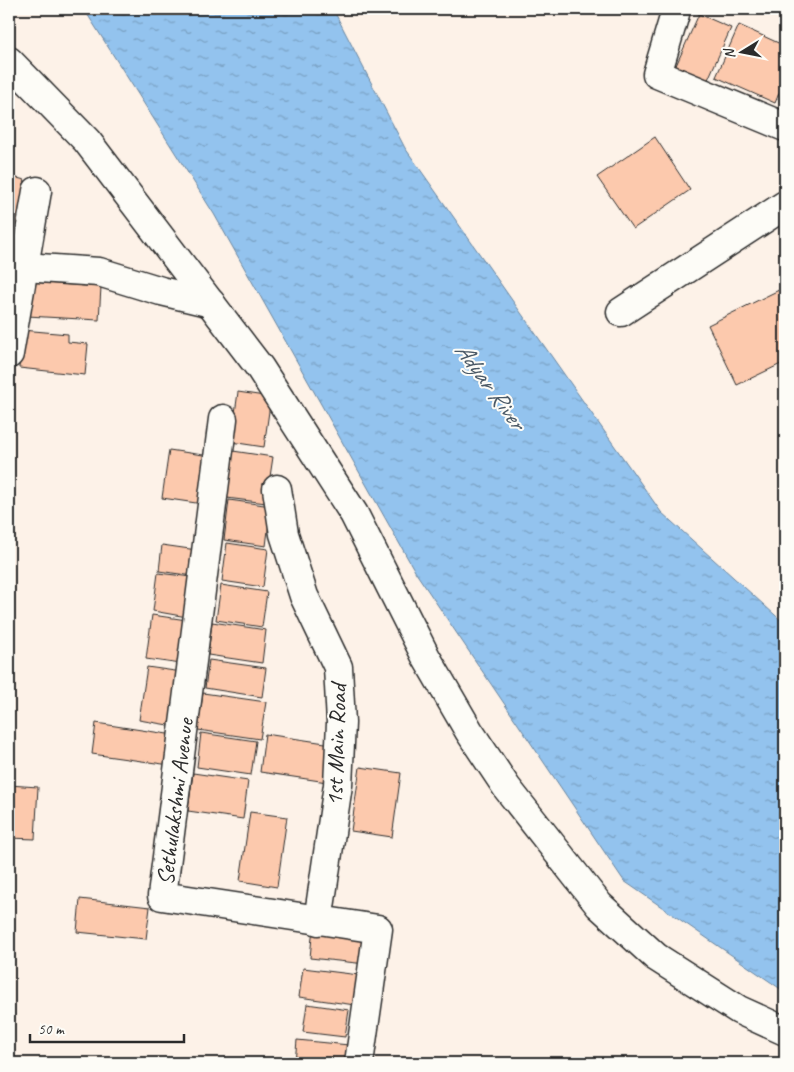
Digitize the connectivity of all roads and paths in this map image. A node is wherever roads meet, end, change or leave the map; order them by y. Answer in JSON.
{"nodes":[{"id":1,"x":674,"y":9,"type":"edge"},
{"id":2,"x":9,"y":61,"type":"edge"},
{"id":3,"x":785,"y":127,"type":"edge"},
{"id":4,"x":37,"y":191,"type":"dead end"},
{"id":5,"x":785,"y":205,"type":"edge"},
{"id":6,"x":24,"y":267,"type":"junction"},
{"id":7,"x":211,"y":304,"type":"junction"},
{"id":8,"x":621,"y":312,"type":"dead end"},
{"id":9,"x":9,"y":354,"type":"edge"},
{"id":10,"x":223,"y":419,"type":"dead end"},
{"id":11,"x":277,"y":489,"type":"dead end"},
{"id":12,"x":318,"y":921,"type":"junction"},
{"id":13,"x":785,"y":1031,"type":"edge"},
{"id":14,"x":359,"y":1063,"type":"edge"}],
"edges":[{"from":1,"to":3,"type":"street"},
{"from":2,"to":7,"type":"street"},
{"from":4,"to":6,"type":"street"},
{"from":5,"to":8,"type":"street"},
{"from":6,"to":7,"type":"street"},
{"from":6,"to":9,"type":"street"},
{"from":7,"to":13,"type":"street"},
{"from":10,"to":12,"type":"street","name":"Sethulakshmi Avenue"},
{"from":11,"to":12,"type":"street","name":"1st Main Road"},
{"from":12,"to":14,"type":"street","name":"Sethulakshmi Avenue"}]}
